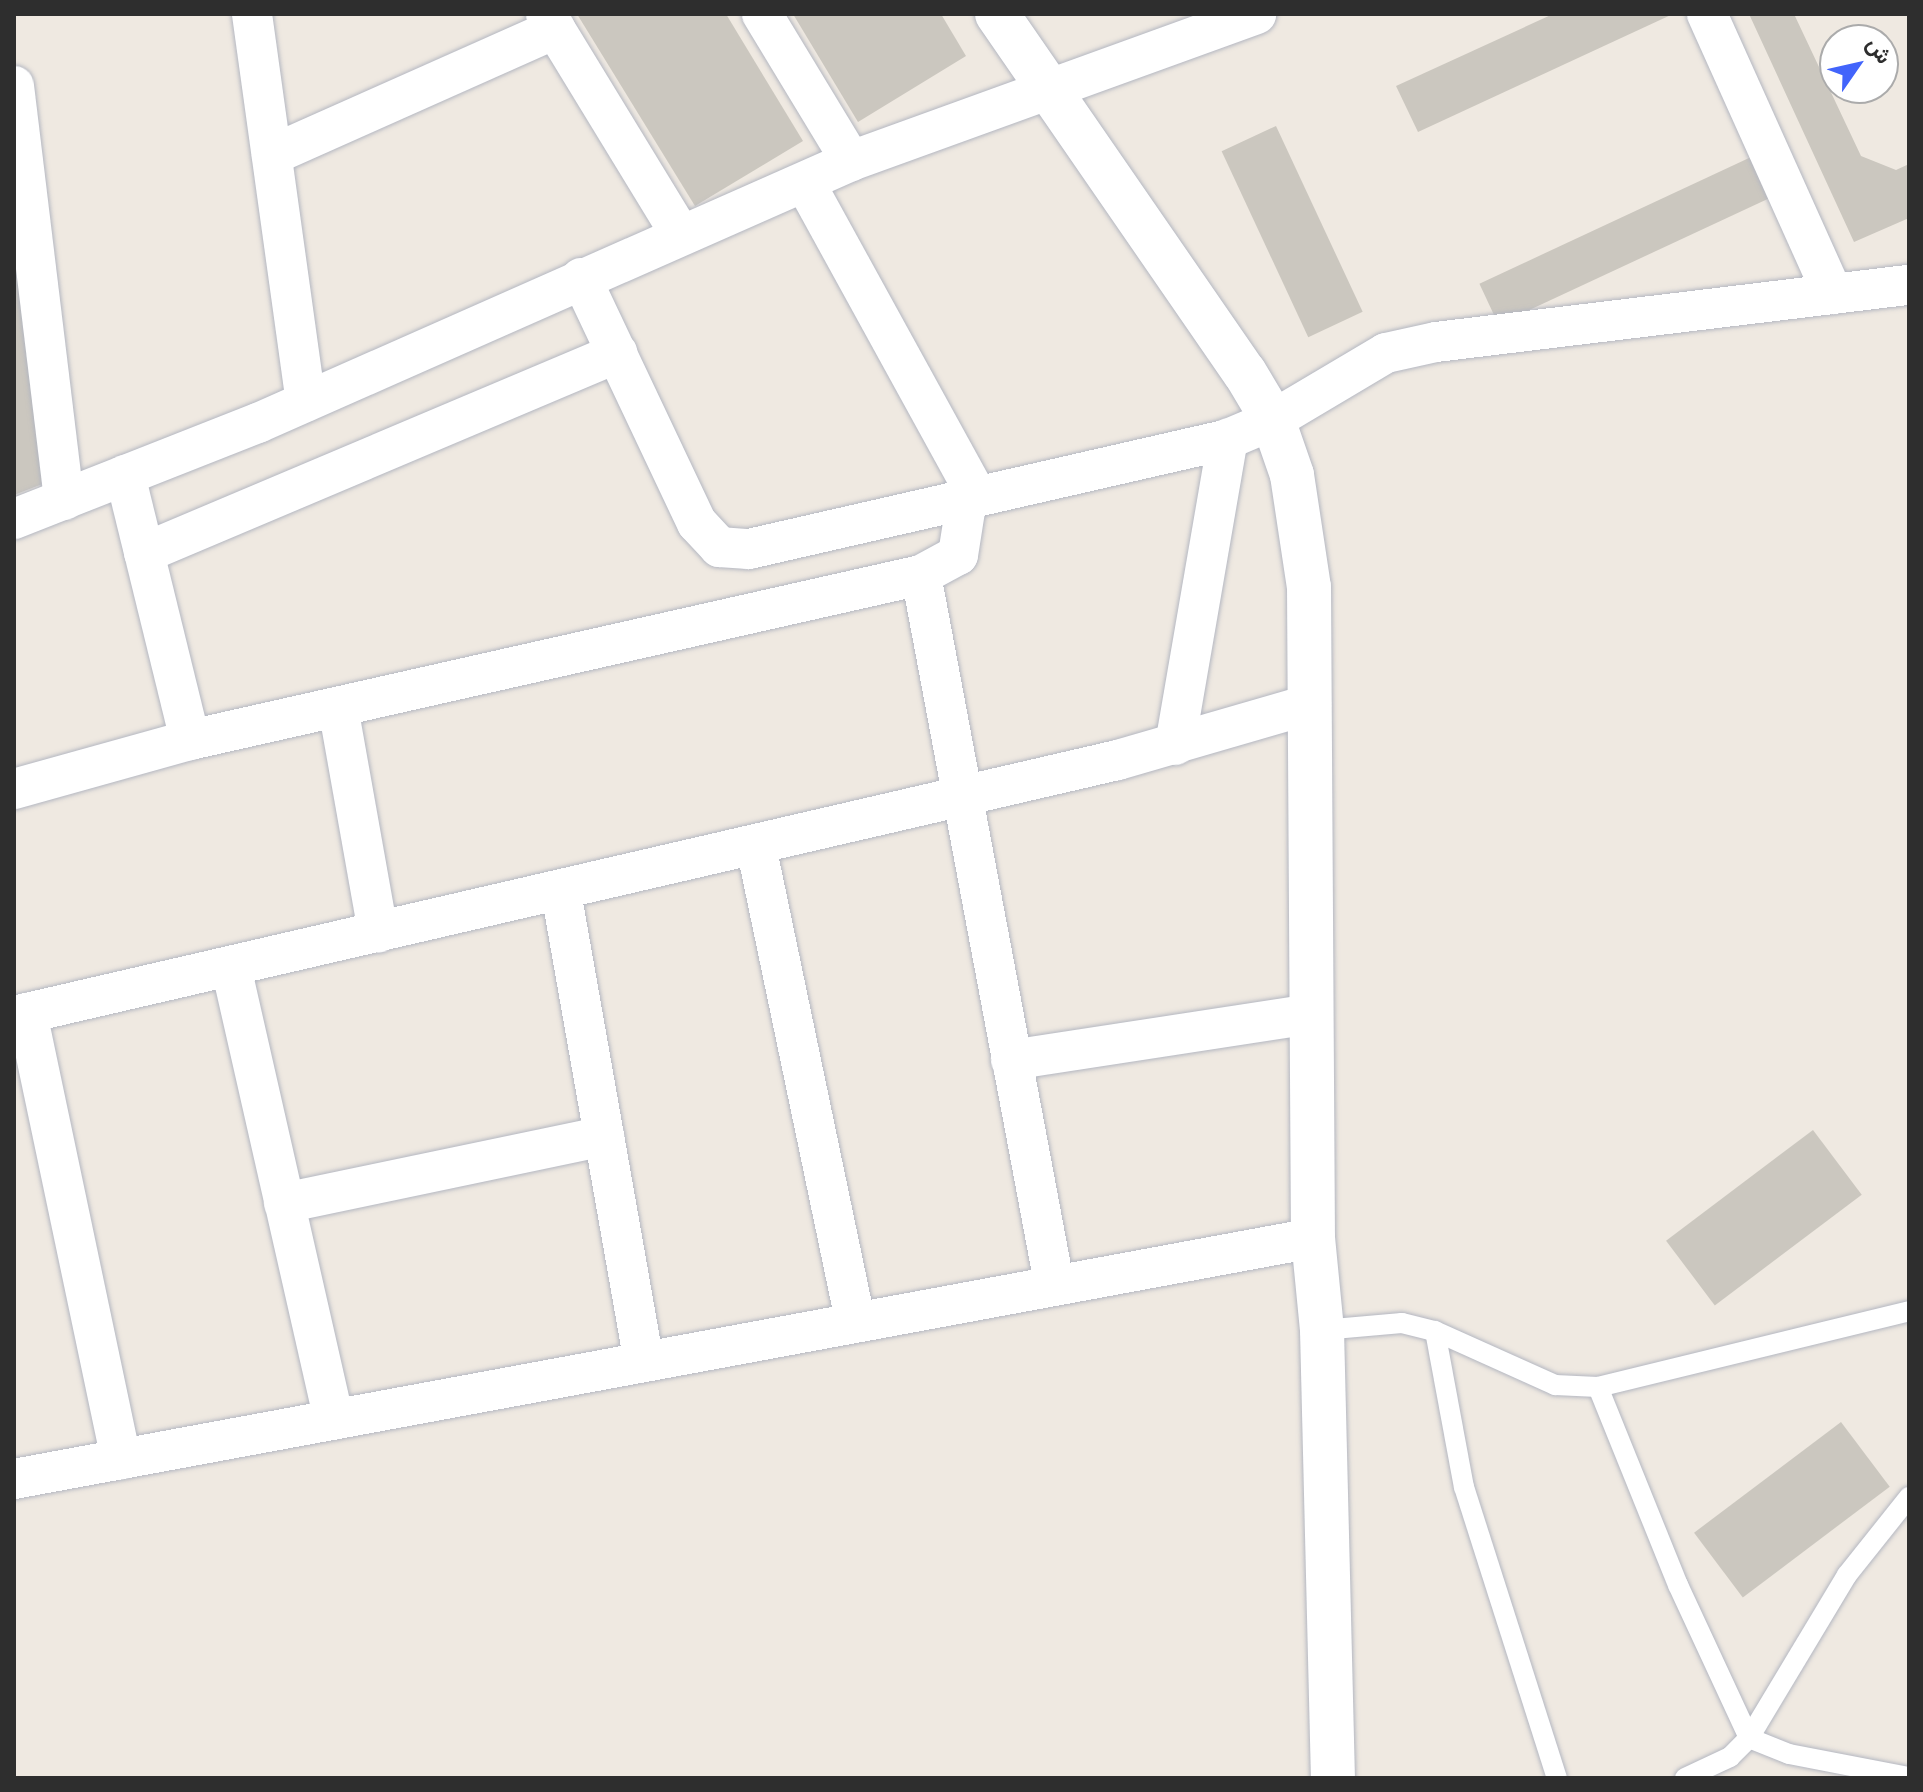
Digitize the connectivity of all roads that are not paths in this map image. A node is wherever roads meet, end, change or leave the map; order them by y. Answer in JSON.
{"nodes":[{"id":1,"x":252,"y":14,"type":"edge"},
{"id":2,"x":762,"y":14,"type":"edge"},
{"id":3,"x":997,"y":14,"type":"edge"},
{"id":4,"x":1256,"y":14,"type":"edge"},
{"id":5,"x":1707,"y":14,"type":"edge"},
{"id":6,"x":550,"y":21,"type":"edge"},
{"id":7,"x":14,"y":86,"type":"edge"},
{"id":8,"x":1048,"y":91,"type":"junction"},
{"id":9,"x":272,"y":155,"type":"junction"},
{"id":10,"x":851,"y":161,"type":"junction"},
{"id":11,"x":805,"y":183,"type":"junction"},
{"id":12,"x":681,"y":235,"type":"junction"},
{"id":13,"x":581,"y":278,"type":"junction"},
{"id":14,"x":1909,"y":285,"type":"edge"},
{"id":15,"x":1833,"y":294,"type":"junction"},
{"id":16,"x":617,"y":353,"type":"junction"},
{"id":17,"x":306,"y":401,"type":"junction"},
{"id":18,"x":1273,"y":420,"type":"junction"},
{"id":19,"x":1228,"y":439,"type":"junction"},
{"id":20,"x":125,"y":475,"type":"junction"},
{"id":21,"x":972,"y":497,"type":"junction"},
{"id":22,"x":64,"y":500,"type":"junction"},
{"id":23,"x":14,"y":519,"type":"edge"},
{"id":24,"x":144,"y":553,"type":"junction"},
{"id":25,"x":921,"y":575,"type":"junction"},
{"id":26,"x":1311,"y":704,"type":"junction"},
{"id":27,"x":338,"y":707,"type":"junction"},
{"id":28,"x":190,"y":740,"type":"junction"},
{"id":29,"x":1175,"y":745,"type":"junction"},
{"id":30,"x":14,"y":789,"type":"edge"},
{"id":31,"x":959,"y":797,"type":"junction"},
{"id":32,"x":756,"y":846,"type":"junction"},
{"id":33,"x":561,"y":892,"type":"junction"},
{"id":34,"x":378,"y":932,"type":"junction"},
{"id":35,"x":231,"y":967,"type":"junction"},
{"id":36,"x":20,"y":1014,"type":"edge"},
{"id":37,"x":1313,"y":1014,"type":"junction"},
{"id":38,"x":1011,"y":1060,"type":"junction"},
{"id":39,"x":604,"y":1136,"type":"junction"},
{"id":40,"x":284,"y":1203,"type":"junction"},
{"id":41,"x":1313,"y":1238,"type":"junction"},
{"id":42,"x":1054,"y":1283,"type":"junction"},
{"id":43,"x":1909,"y":1311,"type":"edge"},
{"id":44,"x":855,"y":1321,"type":"junction"},
{"id":45,"x":1322,"y":1330,"type":"junction"},
{"id":46,"x":1435,"y":1331,"type":"junction"},
{"id":47,"x":644,"y":1361,"type":"junction"},
{"id":48,"x":1598,"y":1387,"type":"junction"},
{"id":49,"x":334,"y":1419,"type":"junction"},
{"id":50,"x":121,"y":1459,"type":"junction"},
{"id":51,"x":14,"y":1479,"type":"edge"},
{"id":52,"x":1909,"y":1497,"type":"edge"},
{"id":53,"x":1749,"y":1738,"type":"junction"},
{"id":54,"x":1909,"y":1777,"type":"edge"},
{"id":55,"x":1333,"y":1778,"type":"edge"},
{"id":56,"x":1557,"y":1778,"type":"edge"},
{"id":57,"x":1685,"y":1778,"type":"edge"}],
"edges":[{"from":1,"to":9,"type":"street"},
{"from":2,"to":10,"type":"street"},
{"from":3,"to":8,"type":"main road"},
{"from":4,"to":8,"type":"street"},
{"from":5,"to":15,"type":"street"},
{"from":6,"to":9,"type":"street"},
{"from":6,"to":12,"type":"street"},
{"from":7,"to":22,"type":"street"},
{"from":8,"to":10,"type":"street"},
{"from":8,"to":18,"type":"main road"},
{"from":9,"to":17,"type":"street"},
{"from":10,"to":11,"type":"street"},
{"from":11,"to":12,"type":"street"},
{"from":11,"to":21,"type":"street"},
{"from":12,"to":13,"type":"street"},
{"from":13,"to":16,"type":"street"},
{"from":13,"to":17,"type":"street"},
{"from":14,"to":15,"type":"street"},
{"from":15,"to":18,"type":"street"},
{"from":16,"to":21,"type":"street"},
{"from":16,"to":24,"type":"street"},
{"from":17,"to":20,"type":"street"},
{"from":18,"to":19,"type":"street"},
{"from":18,"to":26,"type":"main road"},
{"from":19,"to":21,"type":"street"},
{"from":19,"to":29,"type":"street"},
{"from":20,"to":22,"type":"street"},
{"from":20,"to":24,"type":"street"},
{"from":21,"to":25,"type":"street"},
{"from":22,"to":23,"type":"street"},
{"from":24,"to":28,"type":"street"},
{"from":25,"to":27,"type":"street"},
{"from":25,"to":31,"type":"street"},
{"from":26,"to":29,"type":"street"},
{"from":26,"to":37,"type":"main road"},
{"from":27,"to":28,"type":"street"},
{"from":27,"to":34,"type":"street"},
{"from":28,"to":30,"type":"street"},
{"from":29,"to":31,"type":"street"},
{"from":31,"to":32,"type":"street"},
{"from":31,"to":38,"type":"street"},
{"from":32,"to":33,"type":"street"},
{"from":32,"to":44,"type":"street"},
{"from":33,"to":34,"type":"street"},
{"from":33,"to":39,"type":"street"},
{"from":34,"to":35,"type":"street"},
{"from":35,"to":36,"type":"street"},
{"from":35,"to":40,"type":"street"},
{"from":36,"to":50,"type":"street"},
{"from":37,"to":38,"type":"street"},
{"from":37,"to":41,"type":"main road"},
{"from":38,"to":42,"type":"street"},
{"from":39,"to":40,"type":"street"},
{"from":39,"to":47,"type":"street"},
{"from":40,"to":49,"type":"street"},
{"from":41,"to":42,"type":"street"},
{"from":41,"to":45,"type":"main road"},
{"from":42,"to":44,"type":"street"},
{"from":43,"to":48,"type":"lane"},
{"from":44,"to":47,"type":"street"},
{"from":45,"to":46,"type":"lane"},
{"from":45,"to":55,"type":"main road"},
{"from":46,"to":48,"type":"lane"},
{"from":46,"to":56,"type":"lane"},
{"from":47,"to":49,"type":"street"},
{"from":48,"to":53,"type":"lane"},
{"from":49,"to":50,"type":"street"},
{"from":50,"to":51,"type":"street"},
{"from":52,"to":53,"type":"lane"},
{"from":53,"to":54,"type":"lane"},
{"from":53,"to":57,"type":"lane"}]}
